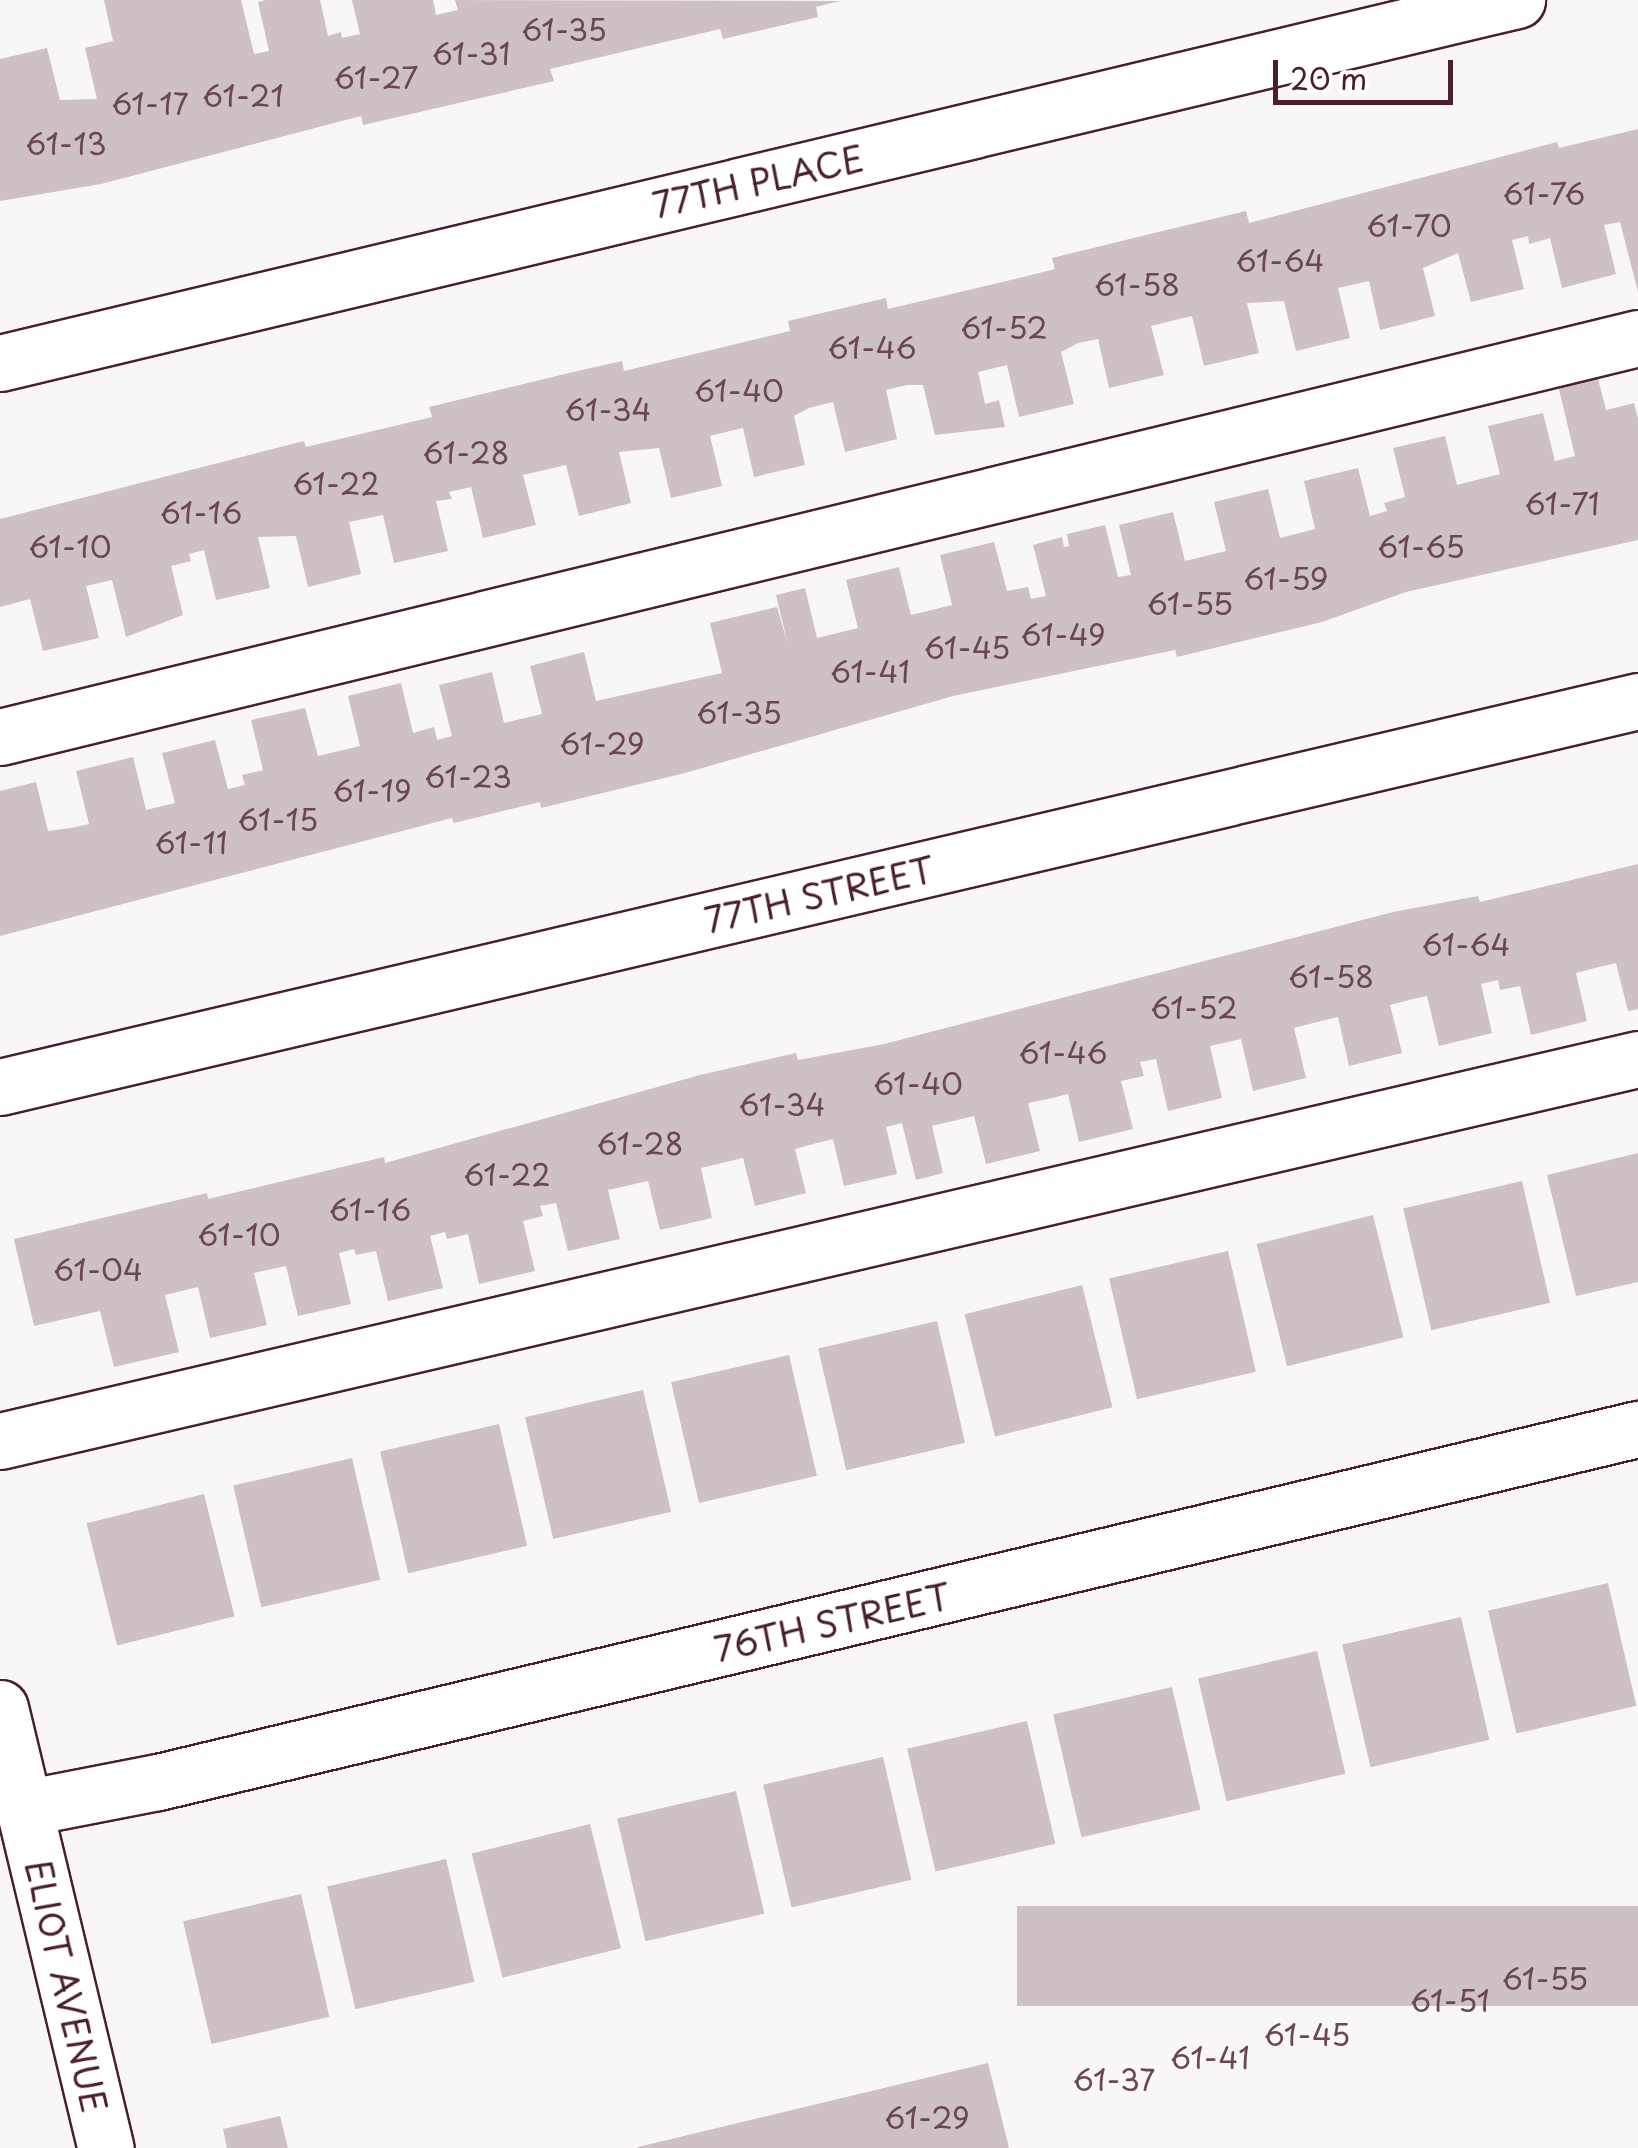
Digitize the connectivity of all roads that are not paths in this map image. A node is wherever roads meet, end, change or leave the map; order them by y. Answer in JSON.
{"nodes":[{"id":1,"x":1517,"y":0,"type":"edge"},
{"id":2,"x":1638,"y":338,"type":"edge"},
{"id":3,"x":0,"y":363,"type":"edge"},
{"id":4,"x":1638,"y":701,"type":"edge"},
{"id":5,"x":0,"y":737,"type":"edge"},
{"id":6,"x":1638,"y":1059,"type":"edge"},
{"id":7,"x":0,"y":1087,"type":"edge"},
{"id":8,"x":1638,"y":1430,"type":"edge"},
{"id":9,"x":0,"y":1442,"type":"edge"},
{"id":10,"x":0,"y":1708,"type":"edge"},
{"id":11,"x":24,"y":1808,"type":"junction"},
{"id":12,"x":106,"y":2148,"type":"edge"}],
"edges":[{"from":1,"to":3,"type":"street","name":"77TH PLACE"},
{"from":2,"to":5,"type":"street"},
{"from":4,"to":7,"type":"street","name":"77TH STREET"},
{"from":6,"to":9,"type":"street"},
{"from":8,"to":11,"type":"street","name":"76TH STREET"},
{"from":10,"to":11,"type":"street","name":"ELIOT AVENUE"},
{"from":11,"to":12,"type":"street","name":"ELIOT AVENUE"}]}
